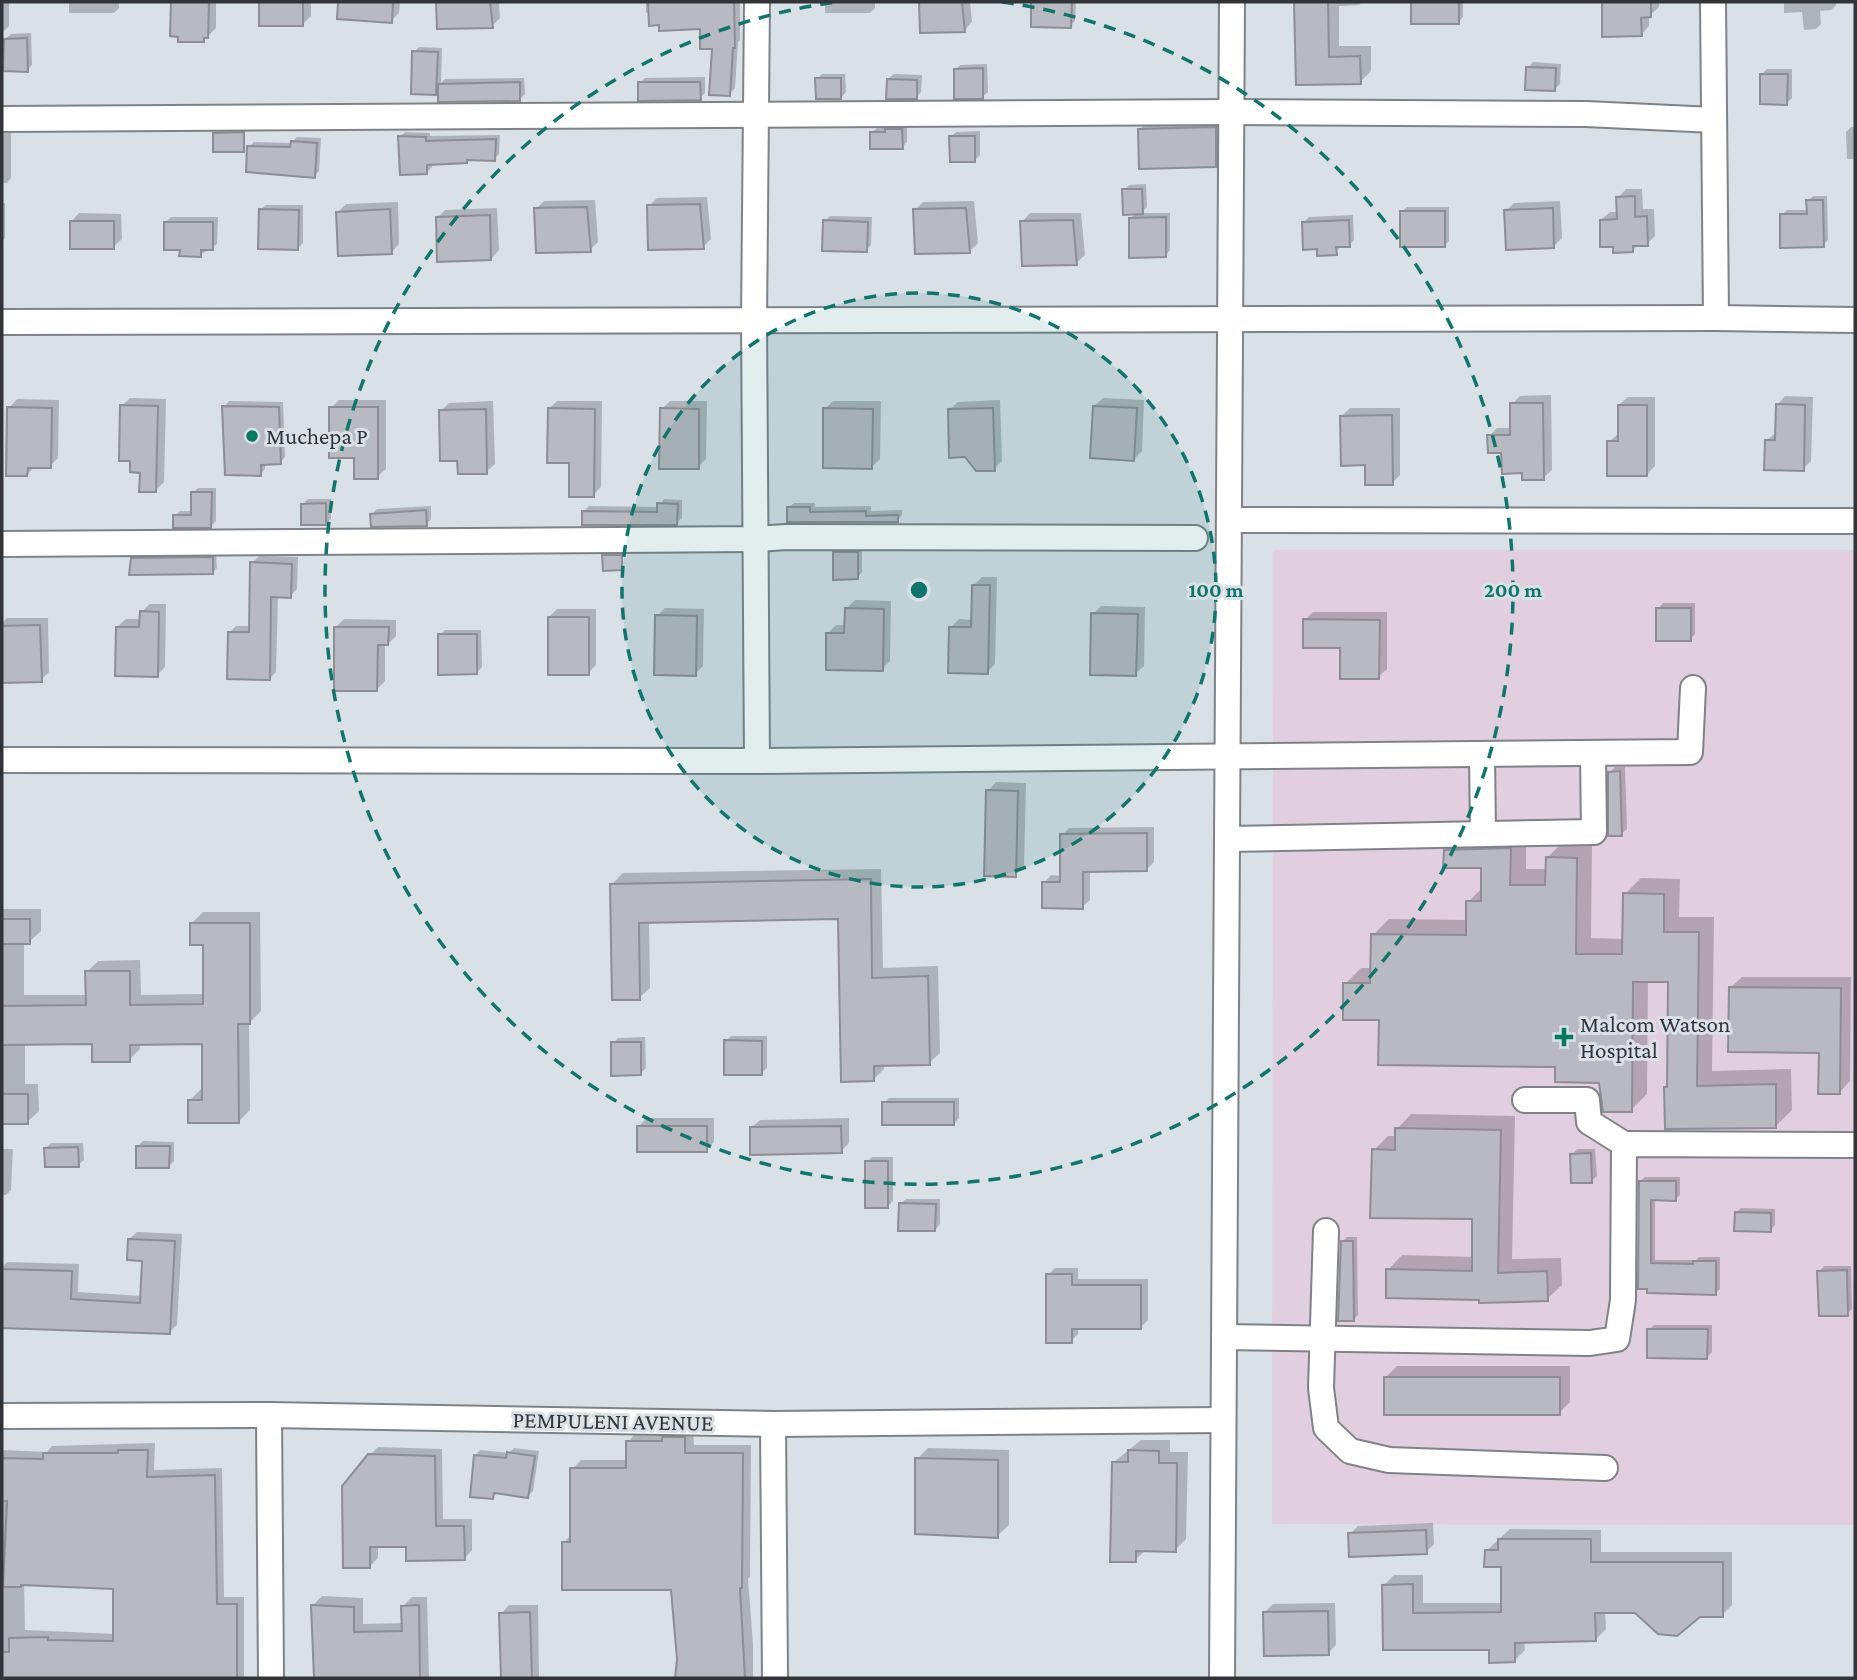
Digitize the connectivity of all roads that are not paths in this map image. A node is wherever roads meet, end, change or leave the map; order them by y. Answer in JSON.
{"nodes":[{"id":1,"x":757,"y":2,"type":"edge"},
{"id":2,"x":1232,"y":2,"type":"edge"},
{"id":3,"x":1713,"y":2,"type":"edge"},
{"id":4,"x":1231,"y":113,"type":"junction"},
{"id":5,"x":756,"y":115,"type":"junction"},
{"id":6,"x":2,"y":119,"type":"edge"},
{"id":7,"x":1714,"y":120,"type":"junction"},
{"id":8,"x":1716,"y":318,"type":"junction"},
{"id":9,"x":1230,"y":319,"type":"junction"},
{"id":10,"x":1855,"y":320,"type":"edge"},
{"id":11,"x":754,"y":321,"type":"junction"},
{"id":12,"x":2,"y":322,"type":"edge"},
{"id":13,"x":1229,"y":520,"type":"junction"},
{"id":14,"x":1855,"y":521,"type":"edge"},
{"id":15,"x":1195,"y":538,"type":"dead end"},
{"id":16,"x":756,"y":539,"type":"junction"},
{"id":17,"x":2,"y":544,"type":"edge"},
{"id":18,"x":1693,"y":688,"type":"dead end"},
{"id":19,"x":1594,"y":753,"type":"junction"},
{"id":20,"x":1482,"y":754,"type":"junction"},
{"id":21,"x":1227,"y":756,"type":"junction"},
{"id":22,"x":2,"y":760,"type":"edge"},
{"id":23,"x":757,"y":761,"type":"junction"},
{"id":24,"x":1483,"y":833,"type":"junction"},
{"id":25,"x":1227,"y":838,"type":"junction"},
{"id":26,"x":1525,"y":1100,"type":"dead end"},
{"id":27,"x":1624,"y":1144,"type":"junction"},
{"id":28,"x":1855,"y":1145,"type":"edge"},
{"id":29,"x":1326,"y":1231,"type":"dead end"},
{"id":30,"x":1224,"y":1337,"type":"junction"},
{"id":31,"x":1322,"y":1339,"type":"junction"},
{"id":32,"x":269,"y":1415,"type":"junction"},
{"id":33,"x":2,"y":1416,"type":"edge"},
{"id":34,"x":1223,"y":1420,"type":"junction"},
{"id":35,"x":774,"y":1424,"type":"junction"},
{"id":36,"x":1605,"y":1468,"type":"dead end"},
{"id":37,"x":271,"y":1678,"type":"edge"},
{"id":38,"x":775,"y":1678,"type":"edge"},
{"id":39,"x":1222,"y":1678,"type":"edge"}],
"edges":[{"from":1,"to":5,"type":"street"},
{"from":2,"to":4,"type":"street"},
{"from":3,"to":7,"type":"street"},
{"from":4,"to":5,"type":"street"},
{"from":4,"to":7,"type":"street"},
{"from":4,"to":9,"type":"street"},
{"from":5,"to":6,"type":"street"},
{"from":5,"to":11,"type":"street"},
{"from":7,"to":8,"type":"street"},
{"from":8,"to":9,"type":"street"},
{"from":8,"to":10,"type":"street"},
{"from":9,"to":11,"type":"street"},
{"from":9,"to":13,"type":"street"},
{"from":11,"to":12,"type":"street"},
{"from":11,"to":16,"type":"street"},
{"from":13,"to":14,"type":"street"},
{"from":13,"to":21,"type":"street"},
{"from":15,"to":16,"type":"street"},
{"from":16,"to":17,"type":"street"},
{"from":16,"to":23,"type":"street"},
{"from":18,"to":19,"type":"street"},
{"from":19,"to":20,"type":"street"},
{"from":19,"to":24,"type":"street"},
{"from":20,"to":21,"type":"street"},
{"from":20,"to":24,"type":"street"},
{"from":21,"to":23,"type":"street"},
{"from":21,"to":25,"type":"street"},
{"from":22,"to":23,"type":"street"},
{"from":24,"to":25,"type":"street"},
{"from":25,"to":30,"type":"street"},
{"from":26,"to":27,"type":"street"},
{"from":27,"to":28,"type":"street"},
{"from":27,"to":31,"type":"street"},
{"from":29,"to":31,"type":"street"},
{"from":30,"to":31,"type":"street"},
{"from":30,"to":34,"type":"street"},
{"from":31,"to":36,"type":"street"},
{"from":32,"to":33,"type":"street","name":"PEMPULENI AVENUE"},
{"from":32,"to":35,"type":"street","name":"PEMPULENI AVENUE"},
{"from":32,"to":37,"type":"street"},
{"from":34,"to":35,"type":"street","name":"PEMPULENI AVENUE"},
{"from":34,"to":39,"type":"street"},
{"from":35,"to":38,"type":"street"}]}
